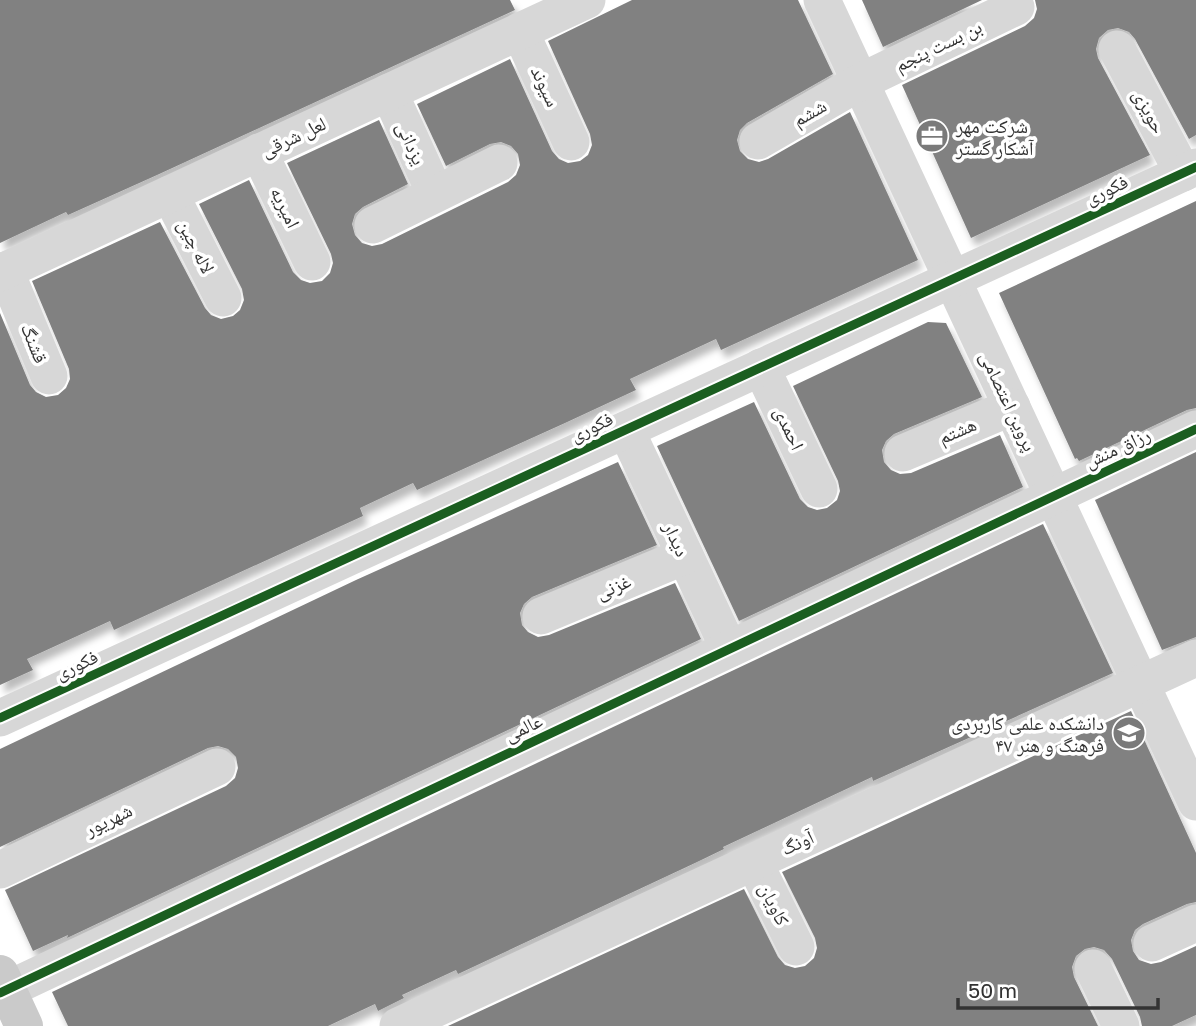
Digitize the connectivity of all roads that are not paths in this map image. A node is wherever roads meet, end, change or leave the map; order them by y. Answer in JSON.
{"nodes":[{"id":1,"x":587,"y":0,"type":"edge"},
{"id":2,"x":822,"y":0,"type":"edge"},
{"id":3,"x":1016,"y":7,"type":"dead end"},
{"id":4,"x":520,"y":31,"type":"junction"},
{"id":5,"x":1117,"y":49,"type":"dead end"},
{"id":6,"x":860,"y":82,"type":"junction"},
{"id":7,"x":389,"y":92,"type":"junction"},
{"id":8,"x":758,"y":141,"type":"dead end"},
{"id":9,"x":572,"y":142,"type":"dead end"},
{"id":10,"x":259,"y":152,"type":"junction"},
{"id":11,"x":499,"y":163,"type":"dead end"},
{"id":12,"x":1190,"y":170,"type":"edge"},
{"id":13,"x":435,"y":193,"type":"junction"},
{"id":14,"x":170,"y":194,"type":"junction"},
{"id":15,"x":373,"y":225,"type":"dead end"},
{"id":16,"x":312,"y":262,"type":"dead end"},
{"id":17,"x":3,"y":272,"type":"edge"},
{"id":18,"x":952,"y":279,"type":"junction"},
{"id":19,"x":223,"y":298,"type":"dead end"},
{"id":20,"x":761,"y":367,"type":"junction"},
{"id":21,"x":49,"y":376,"type":"dead end"},
{"id":22,"x":1012,"y":407,"type":"junction"},
{"id":23,"x":1196,"y":429,"type":"edge"},
{"id":24,"x":626,"y":430,"type":"junction"},
{"id":25,"x":903,"y":453,"type":"dead end"},
{"id":26,"x":818,"y":489,"type":"dead end"},
{"id":27,"x":1053,"y":497,"type":"junction"},
{"id":28,"x":685,"y":556,"type":"junction"},
{"id":29,"x":541,"y":616,"type":"dead end"},
{"id":30,"x":729,"y":649,"type":"junction"},
{"id":31,"x":1196,"y":658,"type":"edge"},
{"id":32,"x":1141,"y":683,"type":"junction"},
{"id":33,"x":0,"y":718,"type":"edge"},
{"id":34,"x":217,"y":767,"type":"dead end"},
{"id":35,"x":1196,"y":802,"type":"edge"},
{"id":36,"x":754,"y":862,"type":"junction"},
{"id":37,"x":0,"y":870,"type":"edge"},
{"id":38,"x":1196,"y":923,"type":"edge"},
{"id":39,"x":1152,"y":943,"type":"dead end"},
{"id":40,"x":796,"y":947,"type":"dead end"},
{"id":41,"x":1093,"y":968,"type":"dead end"},
{"id":42,"x":2,"y":986,"type":"edge"},
{"id":43,"x":24,"y":1026,"type":"edge"},
{"id":44,"x":398,"y":1026,"type":"edge"},
{"id":45,"x":1121,"y":1026,"type":"edge"}],
"edges":[{"from":1,"to":4,"type":"street","name":"لعل شرقی"},
{"from":2,"to":6,"type":"street","name":"پروین اعتصامی"},
{"from":3,"to":6,"type":"street","name":"بن بست پنجم"},
{"from":4,"to":7,"type":"street","name":"لعل شرقی"},
{"from":4,"to":9,"type":"street","name":"سیوند"},
{"from":5,"to":12,"type":"street","name":"حویزی"},
{"from":6,"to":8,"type":"street","name":"ششم"},
{"from":6,"to":18,"type":"street","name":"پروین اعتصامی"},
{"from":7,"to":10,"type":"street","name":"لعل شرقی"},
{"from":7,"to":13,"type":"street","name":"یزدانی"},
{"from":10,"to":14,"type":"street","name":"لعل شرقی"},
{"from":10,"to":16,"type":"street","name":"امیریه"},
{"from":11,"to":13,"type":"street"},
{"from":12,"to":18,"type":"street","name":"فکوری"},
{"from":13,"to":15,"type":"street"},
{"from":14,"to":17,"type":"street","name":"لعل شرقی"},
{"from":14,"to":19,"type":"street","name":"لاله چین"},
{"from":17,"to":21,"type":"street","name":"قشنگ"},
{"from":18,"to":20,"type":"street","name":"فکوری"},
{"from":18,"to":22,"type":"street","name":"پروین اعتصامی"},
{"from":20,"to":24,"type":"street","name":"فکوری"},
{"from":20,"to":26,"type":"street","name":"احمدی"},
{"from":22,"to":25,"type":"street","name":"هشتم"},
{"from":22,"to":27,"type":"street","name":"پروین اعتصامی"},
{"from":23,"to":27,"type":"street","name":"رزاق منش"},
{"from":24,"to":28,"type":"street","name":"دیدار"},
{"from":24,"to":33,"type":"street","name":"فکوری"},
{"from":27,"to":30,"type":"street","name":"عالمی"},
{"from":27,"to":32,"type":"street","name":"پروین اعتصامی"},
{"from":28,"to":29,"type":"street","name":"غزنی"},
{"from":28,"to":30,"type":"street","name":"دیدار"},
{"from":30,"to":42,"type":"street","name":"عالمی"},
{"from":31,"to":32,"type":"street","name":"آونگ"},
{"from":32,"to":35,"type":"street","name":"پروین اعتصامی"},
{"from":32,"to":36,"type":"street","name":"آونگ"},
{"from":34,"to":37,"type":"street","name":"شهریور"},
{"from":36,"to":40,"type":"street","name":"کاویان"},
{"from":36,"to":44,"type":"street","name":"آونگ"},
{"from":38,"to":39,"type":"street"},
{"from":41,"to":45,"type":"street"},
{"from":42,"to":43,"type":"main road"}]}
